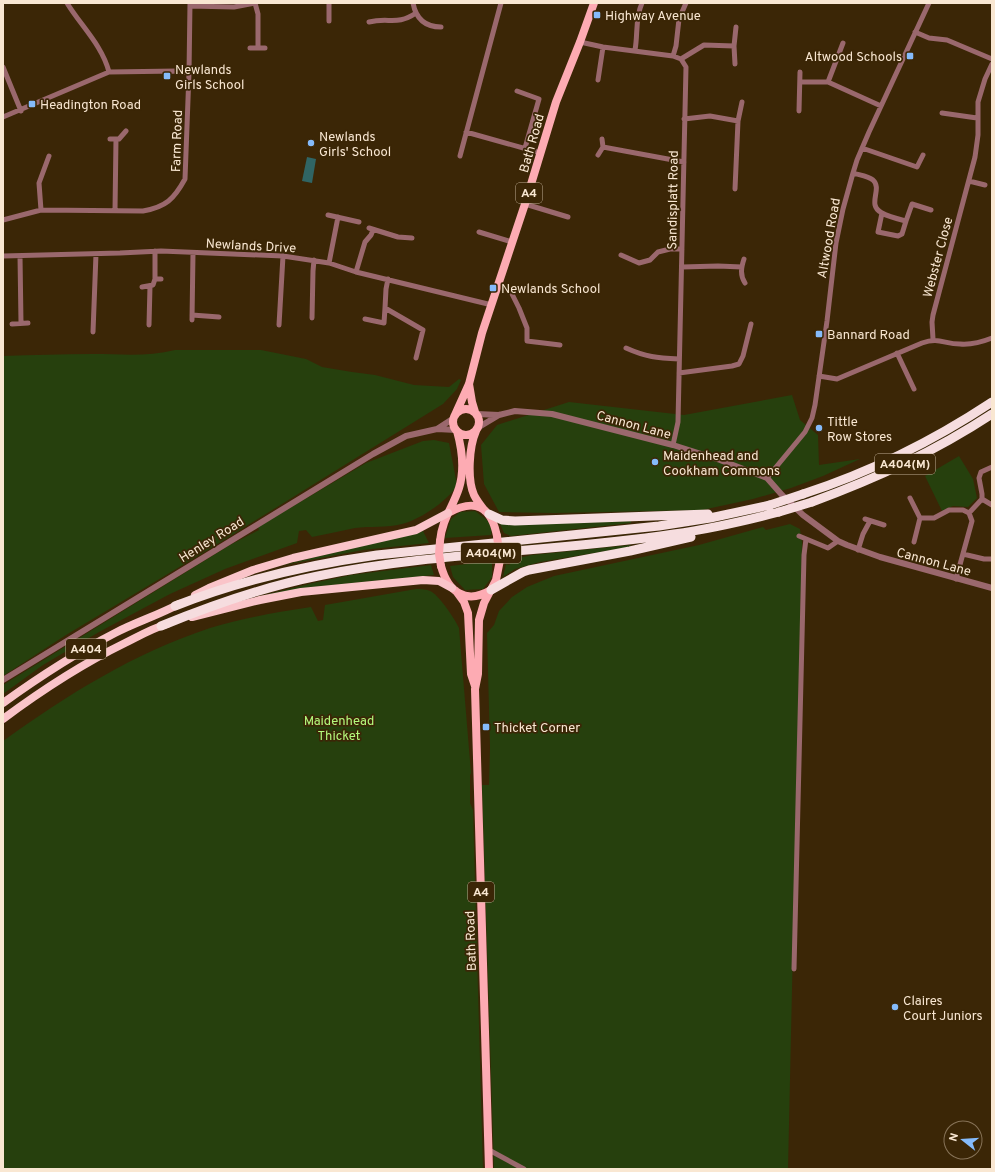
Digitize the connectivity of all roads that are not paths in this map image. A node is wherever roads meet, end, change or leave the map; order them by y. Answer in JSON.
{"nodes":[{"id":1,"x":67,"y":3,"type":"edge"},
{"id":2,"x":255,"y":3,"type":"edge"},
{"id":3,"x":329,"y":3,"type":"edge"},
{"id":4,"x":413,"y":3,"type":"edge"},
{"id":5,"x":501,"y":3,"type":"edge"},
{"id":6,"x":594,"y":3,"type":"edge"},
{"id":7,"x":642,"y":3,"type":"edge"},
{"id":8,"x":686,"y":3,"type":"edge"},
{"id":9,"x":929,"y":3,"type":"edge"},
{"id":10,"x":190,"y":4,"type":"edge"},
{"id":11,"x":416,"y":14,"type":"junction"},
{"id":12,"x":329,"y":21,"type":"dead end"},
{"id":13,"x":369,"y":22,"type":"dead end"},
{"id":14,"x":736,"y":27,"type":"dead end"},
{"id":15,"x":441,"y":28,"type":"dead end"},
{"id":16,"x":915,"y":32,"type":"junction"},
{"id":17,"x":580,"y":42,"type":"junction"},
{"id":18,"x":843,"y":43,"type":"dead end"},
{"id":19,"x":734,"y":46,"type":"junction"},
{"id":20,"x":603,"y":47,"type":"junction"},
{"id":21,"x":250,"y":48,"type":"dead end"},
{"id":22,"x":258,"y":48,"type":"junction"},
{"id":23,"x":265,"y":48,"type":"dead end"},
{"id":24,"x":635,"y":50,"type":"junction"},
{"id":25,"x":673,"y":56,"type":"junction"},
{"id":26,"x":681,"y":59,"type":"junction"},
{"id":27,"x":992,"y":59,"type":"edge"},
{"id":28,"x":735,"y":64,"type":"dead end"},
{"id":29,"x":992,"y":64,"type":"edge"},
{"id":30,"x":3,"y":67,"type":"edge"},
{"id":31,"x":109,"y":72,"type":"junction"},
{"id":32,"x":189,"y":72,"type":"junction"},
{"id":33,"x":800,"y":72,"type":"dead end"},
{"id":34,"x":598,"y":80,"type":"dead end"},
{"id":35,"x":800,"y":82,"type":"junction"},
{"id":36,"x":828,"y":82,"type":"junction"},
{"id":37,"x":517,"y":91,"type":"dead end"},
{"id":38,"x":742,"y":102,"type":"dead end"},
{"id":39,"x":881,"y":106,"type":"junction"},
{"id":40,"x":21,"y":110,"type":"junction"},
{"id":41,"x":799,"y":111,"type":"dead end"},
{"id":42,"x":942,"y":113,"type":"dead end"},
{"id":43,"x":3,"y":117,"type":"edge"},
{"id":44,"x":977,"y":118,"type":"junction"},
{"id":45,"x":684,"y":119,"type":"junction"},
{"id":46,"x":738,"y":121,"type":"junction"},
{"id":47,"x":126,"y":131,"type":"dead end"},
{"id":48,"x":466,"y":132,"type":"junction"},
{"id":49,"x":602,"y":139,"type":"dead end"},
{"id":50,"x":603,"y":147,"type":"junction"},
{"id":51,"x":525,"y":148,"type":"junction"},
{"id":52,"x":862,"y":148,"type":"junction"},
{"id":53,"x":541,"y":152,"type":"junction"},
{"id":54,"x":598,"y":155,"type":"dead end"},
{"id":55,"x":923,"y":155,"type":"dead end"},
{"id":56,"x":49,"y":156,"type":"dead end"},
{"id":57,"x":460,"y":156,"type":"dead end"},
{"id":58,"x":684,"y":162,"type":"junction"},
{"id":59,"x":853,"y":173,"type":"junction"},
{"id":60,"x":969,"y":181,"type":"junction"},
{"id":61,"x":986,"y":185,"type":"dead end"},
{"id":62,"x":735,"y":189,"type":"dead end"},
{"id":63,"x":525,"y":204,"type":"junction"},
{"id":64,"x":40,"y":210,"type":"junction"},
{"id":65,"x":115,"y":210,"type":"junction"},
{"id":66,"x":931,"y":210,"type":"dead end"},
{"id":67,"x":882,"y":213,"type":"junction"},
{"id":68,"x":328,"y":215,"type":"dead end"},
{"id":69,"x":338,"y":217,"type":"junction"},
{"id":70,"x":568,"y":217,"type":"dead end"},
{"id":71,"x":3,"y":220,"type":"edge"},
{"id":72,"x":906,"y":221,"type":"junction"},
{"id":73,"x":359,"y":222,"type":"dead end"},
{"id":74,"x":479,"y":232,"type":"dead end"},
{"id":75,"x":412,"y":238,"type":"dead end"},
{"id":76,"x":512,"y":242,"type":"junction"},
{"id":77,"x":682,"y":249,"type":"junction"},
{"id":78,"x":155,"y":251,"type":"junction"},
{"id":79,"x":193,"y":253,"type":"junction"},
{"id":80,"x":96,"y":254,"type":"junction"},
{"id":81,"x":621,"y":255,"type":"dead end"},
{"id":82,"x":3,"y":256,"type":"edge"},
{"id":83,"x":20,"y":256,"type":"junction"},
{"id":84,"x":283,"y":256,"type":"junction"},
{"id":85,"x":744,"y":259,"type":"dead end"},
{"id":86,"x":314,"y":260,"type":"junction"},
{"id":87,"x":329,"y":263,"type":"junction"},
{"id":88,"x":682,"y":267,"type":"junction"},
{"id":89,"x":742,"y":267,"type":"junction"},
{"id":90,"x":356,"y":272,"type":"junction"},
{"id":91,"x":155,"y":279,"type":"junction"},
{"id":92,"x":161,"y":279,"type":"dead end"},
{"id":93,"x":388,"y":279,"type":"junction"},
{"id":94,"x":499,"y":283,"type":"junction"},
{"id":95,"x":745,"y":283,"type":"dead end"},
{"id":96,"x":150,"y":286,"type":"junction"},
{"id":97,"x":142,"y":287,"type":"dead end"},
{"id":98,"x":492,"y":305,"type":"junction"},
{"id":99,"x":385,"y":308,"type":"junction"},
{"id":100,"x":219,"y":317,"type":"dead end"},
{"id":101,"x":312,"y":318,"type":"dead end"},
{"id":102,"x":365,"y":319,"type":"dead end"},
{"id":103,"x":22,"y":323,"type":"junction"},
{"id":104,"x":28,"y":323,"type":"dead end"},
{"id":105,"x":12,"y":324,"type":"dead end"},
{"id":106,"x":751,"y":324,"type":"dead end"},
{"id":107,"x":279,"y":325,"type":"dead end"},
{"id":108,"x":150,"y":326,"type":"dead end"},
{"id":109,"x":93,"y":332,"type":"dead end"},
{"id":110,"x":992,"y":338,"type":"edge"},
{"id":111,"x":933,"y":339,"type":"junction"},
{"id":112,"x":560,"y":345,"type":"dead end"},
{"id":113,"x":626,"y":348,"type":"dead end"},
{"id":114,"x":897,"y":353,"type":"junction"},
{"id":115,"x":416,"y":358,"type":"dead end"},
{"id":116,"x":679,"y":359,"type":"junction"},
{"id":117,"x":679,"y":373,"type":"junction"},
{"id":118,"x":819,"y":376,"type":"junction"},
{"id":119,"x":469,"y":384,"type":"junction"},
{"id":120,"x":914,"y":389,"type":"dead end"},
{"id":121,"x":992,"y":402,"type":"edge"},
{"id":122,"x":476,"y":413,"type":"junction"},
{"id":123,"x":992,"y":414,"type":"edge"},
{"id":124,"x":500,"y":415,"type":"junction"},
{"id":125,"x":455,"y":416,"type":"junction"},
{"id":126,"x":436,"y":428,"type":"junction"},
{"id":127,"x":477,"y":429,"type":"junction"},
{"id":128,"x":457,"y":431,"type":"junction"},
{"id":129,"x":673,"y":445,"type":"junction"},
{"id":130,"x":992,"y":467,"type":"edge"},
{"id":131,"x":767,"y":478,"type":"junction"},
{"id":132,"x":910,"y":498,"type":"dead end"},
{"id":133,"x":982,"y":499,"type":"junction"},
{"id":134,"x":992,"y":505,"type":"edge"},
{"id":135,"x":487,"y":512,"type":"junction"},
{"id":136,"x":448,"y":513,"type":"junction"},
{"id":137,"x":969,"y":513,"type":"junction"},
{"id":138,"x":730,"y":514,"type":"junction"},
{"id":139,"x":920,"y":518,"type":"junction"},
{"id":140,"x":884,"y":524,"type":"dead end"},
{"id":141,"x":729,"y":525,"type":"junction"},
{"id":142,"x":799,"y":536,"type":"dead end"},
{"id":143,"x":806,"y":539,"type":"junction"},
{"id":144,"x":838,"y":541,"type":"junction"},
{"id":145,"x":914,"y":542,"type":"dead end"},
{"id":146,"x":858,"y":550,"type":"junction"},
{"id":147,"x":963,"y":554,"type":"junction"},
{"id":148,"x":992,"y":559,"type":"edge"},
{"id":149,"x":956,"y":578,"type":"junction"},
{"id":150,"x":992,"y":588,"type":"edge"},
{"id":151,"x":454,"y":590,"type":"junction"},
{"id":152,"x":491,"y":590,"type":"junction"},
{"id":153,"x":175,"y":606,"type":"junction"},
{"id":154,"x":161,"y":626,"type":"junction"},
{"id":155,"x":3,"y":680,"type":"edge"},
{"id":156,"x":475,"y":689,"type":"junction"},
{"id":157,"x":3,"y":703,"type":"edge"},
{"id":158,"x":3,"y":719,"type":"edge"},
{"id":159,"x":794,"y":969,"type":"dead end"},
{"id":160,"x":489,"y":1150,"type":"junction"},
{"id":161,"x":490,"y":1169,"type":"edge"},
{"id":162,"x":524,"y":1169,"type":"edge"}],
"edges":[{"from":1,"to":31,"type":"street"},
{"from":2,"to":10,"type":"street"},
{"from":2,"to":22,"type":"street"},
{"from":3,"to":12,"type":"street"},
{"from":4,"to":11,"type":"street"},
{"from":5,"to":48,"type":"street"},
{"from":6,"to":17,"type":"main road","name":"Bath Road","number":"A4"},
{"from":7,"to":24,"type":"street"},
{"from":8,"to":25,"type":"street"},
{"from":9,"to":16,"type":"street","name":"Altwood Road"},
{"from":10,"to":32,"type":"street","name":"Farm Road"},
{"from":11,"to":13,"type":"street"},
{"from":11,"to":15,"type":"street"},
{"from":14,"to":19,"type":"street"},
{"from":16,"to":27,"type":"street"},
{"from":16,"to":39,"type":"street","name":"Altwood Road"},
{"from":17,"to":20,"type":"street"},
{"from":17,"to":53,"type":"main road","name":"Bath Road","number":"A4"},
{"from":18,"to":36,"type":"street"},
{"from":19,"to":26,"type":"street"},
{"from":19,"to":28,"type":"street"},
{"from":20,"to":24,"type":"street"},
{"from":20,"to":34,"type":"street"},
{"from":21,"to":22,"type":"street"},
{"from":22,"to":23,"type":"street"},
{"from":24,"to":25,"type":"street"},
{"from":25,"to":26,"type":"street"},
{"from":26,"to":45,"type":"street","name":"Sandisplatt Road"},
{"from":29,"to":44,"type":"street","name":"Webster Close"},
{"from":30,"to":40,"type":"street"},
{"from":31,"to":32,"type":"street"},
{"from":31,"to":40,"type":"street"},
{"from":32,"to":65,"type":"street","name":"Farm Road"},
{"from":33,"to":35,"type":"street"},
{"from":35,"to":36,"type":"street"},
{"from":35,"to":41,"type":"street"},
{"from":36,"to":39,"type":"street"},
{"from":37,"to":51,"type":"street"},
{"from":38,"to":46,"type":"street"},
{"from":39,"to":52,"type":"street","name":"Altwood Road"},
{"from":40,"to":43,"type":"street"},
{"from":42,"to":44,"type":"street"},
{"from":44,"to":60,"type":"street","name":"Webster Close"},
{"from":45,"to":46,"type":"street"},
{"from":45,"to":58,"type":"street","name":"Sandisplatt Road"},
{"from":46,"to":62,"type":"street"},
{"from":47,"to":65,"type":"street"},
{"from":48,"to":51,"type":"street"},
{"from":48,"to":57,"type":"street"},
{"from":49,"to":50,"type":"street"},
{"from":50,"to":54,"type":"street"},
{"from":50,"to":58,"type":"street"},
{"from":51,"to":53,"type":"street"},
{"from":52,"to":55,"type":"street"},
{"from":52,"to":59,"type":"street","name":"Altwood Road"},
{"from":53,"to":63,"type":"main road","name":"Bath Road","number":"A4"},
{"from":56,"to":64,"type":"street"},
{"from":58,"to":77,"type":"street","name":"Sandisplatt Road"},
{"from":59,"to":67,"type":"street"},
{"from":59,"to":118,"type":"street","name":"Altwood Road"},
{"from":60,"to":61,"type":"street"},
{"from":60,"to":111,"type":"street","name":"Webster Close"},
{"from":63,"to":70,"type":"street"},
{"from":63,"to":76,"type":"main road","name":"Bath Road","number":"A4"},
{"from":64,"to":65,"type":"street","name":"Farm Road"},
{"from":64,"to":71,"type":"street","name":"Farm Road"},
{"from":66,"to":72,"type":"street"},
{"from":67,"to":72,"type":"street"},
{"from":67,"to":72,"type":"street"},
{"from":68,"to":69,"type":"street"},
{"from":69,"to":73,"type":"street"},
{"from":69,"to":87,"type":"street"},
{"from":74,"to":76,"type":"street"},
{"from":75,"to":90,"type":"street"},
{"from":76,"to":94,"type":"main road","name":"Bath Road","number":"A4"},
{"from":77,"to":81,"type":"street"},
{"from":77,"to":88,"type":"street","name":"Sandisplatt Road"},
{"from":78,"to":79,"type":"street","name":"Newlands Drive"},
{"from":78,"to":80,"type":"street","name":"Newlands Drive"},
{"from":78,"to":91,"type":"street"},
{"from":79,"to":84,"type":"street","name":"Newlands Drive"},
{"from":79,"to":100,"type":"street"},
{"from":80,"to":83,"type":"street","name":"Newlands Drive"},
{"from":80,"to":109,"type":"street"},
{"from":82,"to":83,"type":"street","name":"Newlands Drive"},
{"from":83,"to":103,"type":"street"},
{"from":84,"to":86,"type":"street","name":"Newlands Drive"},
{"from":84,"to":107,"type":"street"},
{"from":85,"to":89,"type":"street"},
{"from":86,"to":87,"type":"street","name":"Newlands Drive"},
{"from":86,"to":101,"type":"street"},
{"from":87,"to":90,"type":"street","name":"Newlands Drive"},
{"from":88,"to":89,"type":"street"},
{"from":88,"to":116,"type":"street","name":"Sandisplatt Road"},
{"from":89,"to":95,"type":"street"},
{"from":90,"to":93,"type":"street","name":"Newlands Drive"},
{"from":91,"to":92,"type":"street"},
{"from":91,"to":96,"type":"street"},
{"from":93,"to":98,"type":"street","name":"Newlands Drive"},
{"from":93,"to":99,"type":"street"},
{"from":94,"to":98,"type":"main road","name":"Bath Road","number":"A4"},
{"from":94,"to":112,"type":"street"},
{"from":96,"to":97,"type":"street"},
{"from":96,"to":108,"type":"street"},
{"from":98,"to":119,"type":"main road","name":"Bath Road","number":"A4"},
{"from":99,"to":102,"type":"street"},
{"from":99,"to":115,"type":"street"},
{"from":103,"to":104,"type":"street"},
{"from":103,"to":105,"type":"street"},
{"from":106,"to":117,"type":"street"},
{"from":110,"to":111,"type":"street"},
{"from":111,"to":114,"type":"street"},
{"from":113,"to":116,"type":"street"},
{"from":114,"to":118,"type":"street"},
{"from":114,"to":120,"type":"street"},
{"from":116,"to":117,"type":"street","name":"Sandisplatt Road"},
{"from":117,"to":129,"type":"street","name":"Sandisplatt Road"},
{"from":118,"to":131,"type":"street","name":"Altwood Road"},
{"from":119,"to":122,"type":"main road","name":"Bath Road","number":"A4"},
{"from":119,"to":125,"type":"main road","name":"Bath Road","number":"A4"},
{"from":121,"to":138,"type":"highway","number":"A404(M)","bridge":true},
{"from":122,"to":124,"type":"street","name":"Cannon Lane"},
{"from":122,"to":125,"type":"main road"},
{"from":122,"to":127,"type":"main road"},
{"from":123,"to":141,"type":"highway","number":"A404(M)","bridge":true},
{"from":124,"to":127,"type":"street","name":"Cannon Lane"},
{"from":124,"to":129,"type":"street","name":"Cannon Lane"},
{"from":125,"to":126,"type":"street","name":"Henley Road"},
{"from":125,"to":128,"type":"main road"},
{"from":126,"to":128,"type":"street","name":"Henley Road"},
{"from":126,"to":155,"type":"street","name":"Henley Road"},
{"from":127,"to":128,"type":"main road"},
{"from":127,"to":135,"type":"main road"},
{"from":128,"to":136,"type":"main road"},
{"from":129,"to":131,"type":"street","name":"Cannon Lane"},
{"from":130,"to":133,"type":"street"},
{"from":131,"to":144,"type":"street","name":"Cannon Lane"},
{"from":132,"to":139,"type":"street"},
{"from":133,"to":134,"type":"street"},
{"from":133,"to":137,"type":"street"},
{"from":135,"to":136,"type":"main road"},
{"from":135,"to":138,"type":"highway","number":"A404(M)"},
{"from":135,"to":152,"type":"main road","bridge":true},
{"from":136,"to":151,"type":"main road","bridge":true},
{"from":136,"to":153,"type":"highway","number":"A404"},
{"from":137,"to":139,"type":"street"},
{"from":137,"to":147,"type":"street"},
{"from":138,"to":153,"type":"highway","number":"A404(M)"},
{"from":139,"to":145,"type":"street"},
{"from":140,"to":146,"type":"street"},
{"from":141,"to":152,"type":"highway","number":"A404(M)"},
{"from":141,"to":154,"type":"highway","number":"A404(M)"},
{"from":142,"to":143,"type":"street"},
{"from":143,"to":144,"type":"street"},
{"from":143,"to":159,"type":"street"},
{"from":144,"to":146,"type":"street","name":"Cannon Lane"},
{"from":146,"to":149,"type":"street","name":"Cannon Lane"},
{"from":147,"to":148,"type":"street"},
{"from":147,"to":149,"type":"street"},
{"from":149,"to":150,"type":"street","name":"Cannon Lane"},
{"from":151,"to":152,"type":"main road"},
{"from":151,"to":154,"type":"highway","number":"A404"},
{"from":151,"to":156,"type":"main road","name":"Bath Road","number":"A4"},
{"from":152,"to":156,"type":"main road","name":"Bath Road","number":"A4"},
{"from":153,"to":157,"type":"highway","number":"A404"},
{"from":154,"to":158,"type":"highway","number":"A404"},
{"from":156,"to":160,"type":"main road","name":"Bath Road","number":"A4"},
{"from":160,"to":161,"type":"main road","name":"Bath Road","number":"A4"},
{"from":160,"to":162,"type":"street"}]}
